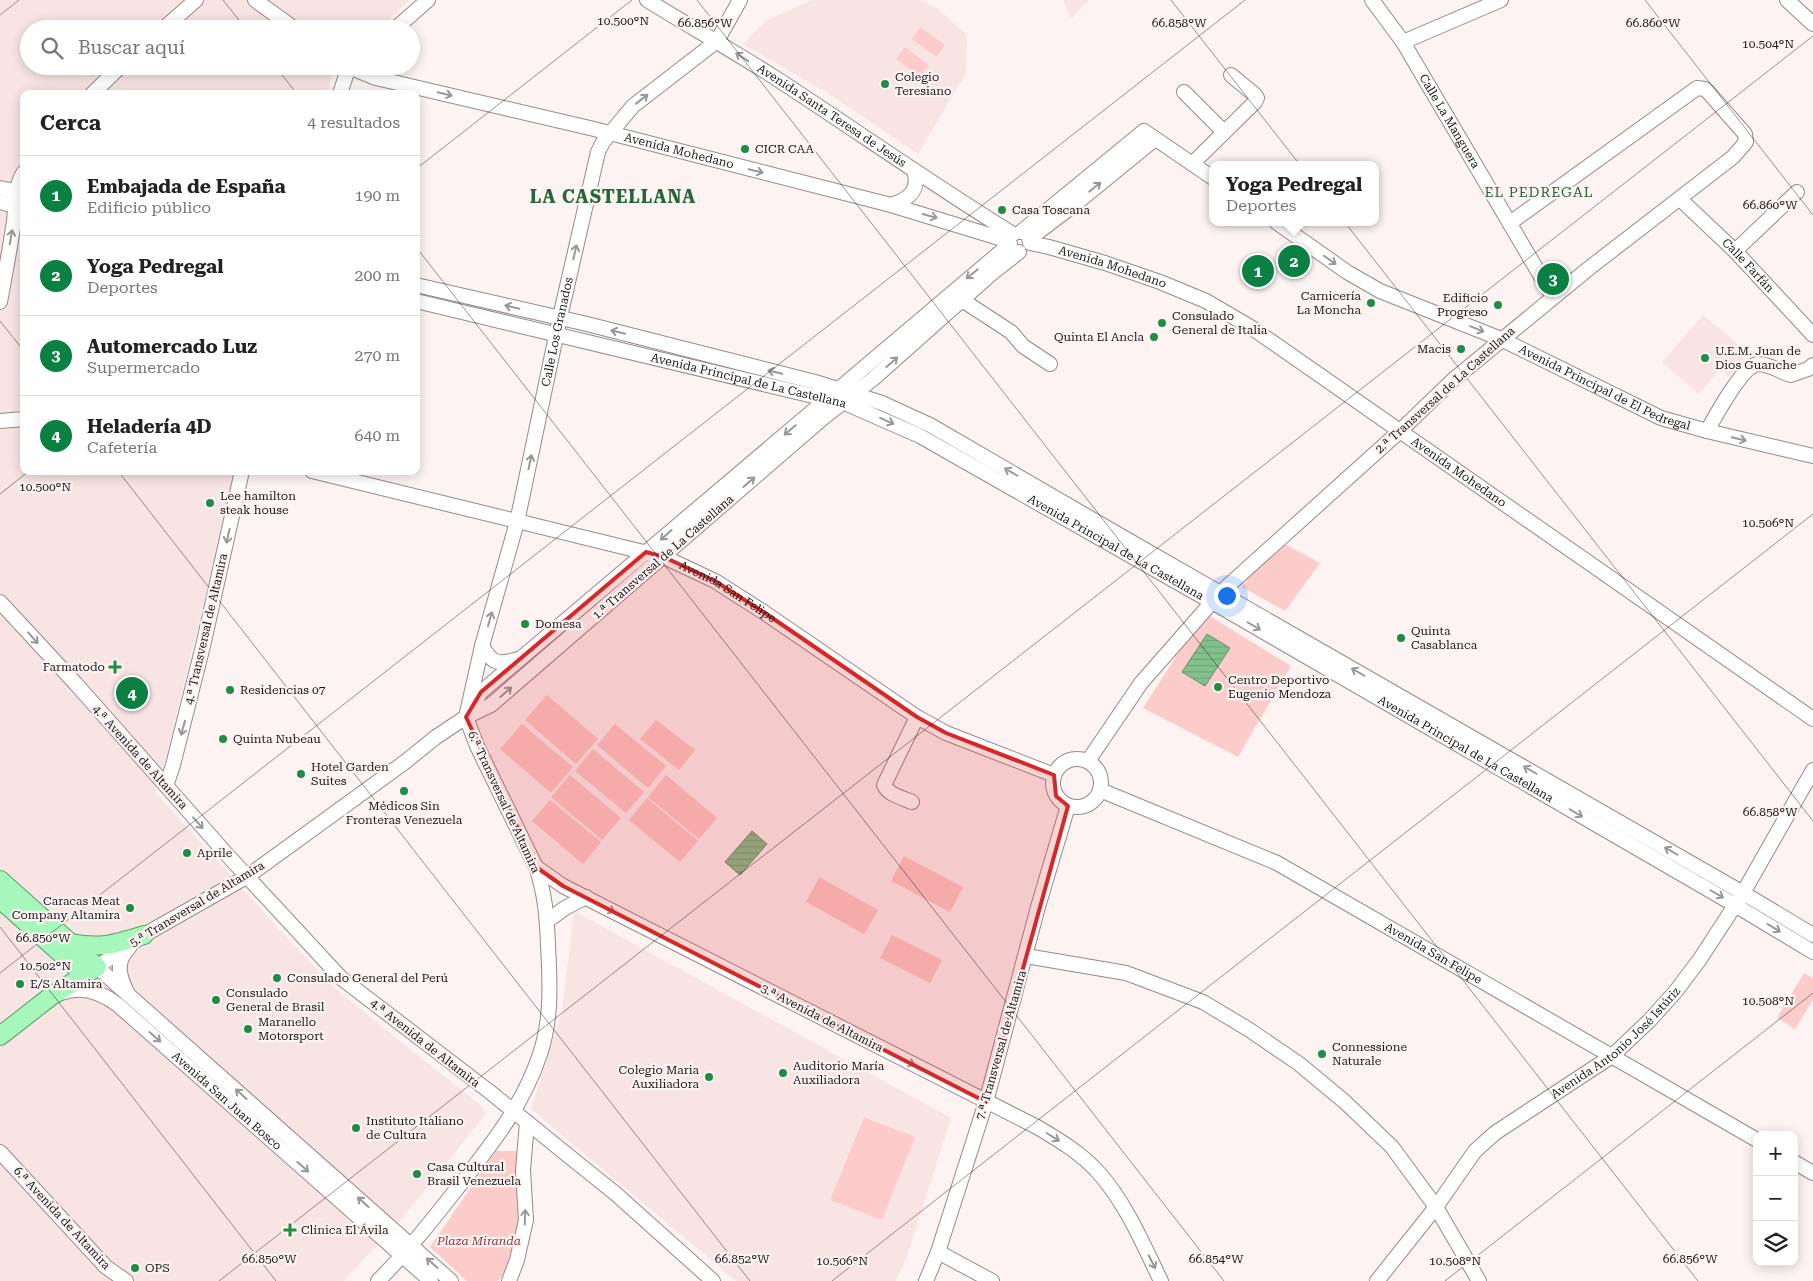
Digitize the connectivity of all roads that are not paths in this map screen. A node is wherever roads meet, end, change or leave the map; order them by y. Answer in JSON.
{"nodes":[{"id":1,"x":196,"y":0,"type":"edge"},
{"id":2,"x":255,"y":0,"type":"edge"},
{"id":3,"x":428,"y":0,"type":"edge"},
{"id":4,"x":647,"y":0,"type":"edge"},
{"id":5,"x":740,"y":0,"type":"edge"},
{"id":6,"x":1372,"y":0,"type":"edge"},
{"id":7,"x":1501,"y":0,"type":"edge"},
{"id":8,"x":1787,"y":0,"type":"edge"},
{"id":9,"x":173,"y":20,"type":"edge"},
{"id":10,"x":282,"y":20,"type":"edge"},
{"id":11,"x":405,"y":20,"type":"edge"},
{"id":12,"x":1813,"y":24,"type":"edge"},
{"id":13,"x":717,"y":41,"type":"junction"},
{"id":14,"x":1403,"y":42,"type":"junction"},
{"id":15,"x":111,"y":75,"type":"edge"},
{"id":16,"x":345,"y":75,"type":"edge"},
{"id":17,"x":368,"y":75,"type":"edge"},
{"id":18,"x":1231,"y":75,"type":"dead end"},
{"id":19,"x":96,"y":90,"type":"edge"},
{"id":20,"x":341,"y":90,"type":"edge"},
{"id":21,"x":1184,"y":92,"type":"dead end"},
{"id":22,"x":1224,"y":132,"type":"junction"},
{"id":23,"x":609,"y":134,"type":"junction"},
{"id":24,"x":1192,"y":164,"type":"junction"},
{"id":25,"x":914,"y":170,"type":"junction"},
{"id":26,"x":1209,"y":175,"type":"edge"},
{"id":27,"x":0,"y":188,"type":"edge"},
{"id":28,"x":20,"y":192,"type":"edge"},
{"id":29,"x":1797,"y":192,"type":"dead end"},
{"id":30,"x":1680,"y":199,"type":"junction"},
{"id":31,"x":0,"y":202,"type":"edge"},
{"id":32,"x":891,"y":205,"type":"junction"},
{"id":33,"x":20,"y":207,"type":"edge"},
{"id":34,"x":1510,"y":223,"type":"junction"},
{"id":35,"x":1282,"y":226,"type":"edge"},
{"id":36,"x":1019,"y":241,"type":"junction"},
{"id":37,"x":1735,"y":251,"type":"junction"},
{"id":38,"x":420,"y":286,"type":"edge"},
{"id":39,"x":1553,"y":297,"type":"junction"},
{"id":40,"x":962,"y":300,"type":"junction"},
{"id":41,"x":0,"y":302,"type":"edge"},
{"id":42,"x":420,"y":302,"type":"edge"},
{"id":43,"x":560,"y":317,"type":"junction"},
{"id":44,"x":556,"y":334,"type":"junction"},
{"id":45,"x":1813,"y":335,"type":"edge"},
{"id":46,"x":1501,"y":339,"type":"junction"},
{"id":47,"x":1050,"y":364,"type":"dead end"},
{"id":48,"x":1813,"y":365,"type":"edge"},
{"id":49,"x":854,"y":393,"type":"junction"},
{"id":50,"x":841,"y":396,"type":"junction"},
{"id":51,"x":828,"y":399,"type":"junction"},
{"id":52,"x":20,"y":419,"type":"edge"},
{"id":53,"x":0,"y":421,"type":"edge"},
{"id":54,"x":1400,"y":431,"type":"junction"},
{"id":55,"x":1707,"y":431,"type":"junction"},
{"id":56,"x":1813,"y":456,"type":"edge"},
{"id":57,"x":241,"y":475,"type":"edge"},
{"id":58,"x":328,"y":475,"type":"edge"},
{"id":59,"x":517,"y":522,"type":"junction"},
{"id":60,"x":646,"y":552,"type":"junction"},
{"id":61,"x":664,"y":557,"type":"junction"},
{"id":62,"x":1216,"y":597,"type":"junction"},
{"id":63,"x":0,"y":602,"type":"edge"},
{"id":64,"x":482,"y":646,"type":"junction"},
{"id":65,"x":519,"y":659,"type":"junction"},
{"id":66,"x":466,"y":717,"type":"junction"},
{"id":67,"x":917,"y":717,"type":"junction"},
{"id":68,"x":1813,"y":719,"type":"edge"},
{"id":69,"x":1088,"y":761,"type":"junction"},
{"id":70,"x":1813,"y":770,"type":"edge"},
{"id":71,"x":1054,"y":775,"type":"junction"},
{"id":72,"x":166,"y":786,"type":"junction"},
{"id":73,"x":1100,"y":790,"type":"junction"},
{"id":74,"x":912,"y":802,"type":"dead end"},
{"id":75,"x":1068,"y":806,"type":"junction"},
{"id":76,"x":536,"y":867,"type":"junction"},
{"id":77,"x":248,"y":876,"type":"junction"},
{"id":78,"x":0,"y":880,"type":"edge"},
{"id":79,"x":1743,"y":893,"type":"junction"},
{"id":80,"x":586,"y":897,"type":"junction"},
{"id":81,"x":0,"y":899,"type":"edge"},
{"id":82,"x":1735,"y":905,"type":"junction"},
{"id":83,"x":547,"y":921,"type":"junction"},
{"id":84,"x":144,"y":935,"type":"junction"},
{"id":85,"x":1813,"y":935,"type":"edge"},
{"id":86,"x":64,"y":946,"type":"junction"},
{"id":87,"x":1813,"y":952,"type":"edge"},
{"id":88,"x":1026,"y":956,"type":"junction"},
{"id":89,"x":96,"y":973,"type":"junction"},
{"id":90,"x":128,"y":995,"type":"junction"},
{"id":91,"x":50,"y":997,"type":"junction"},
{"id":92,"x":0,"y":1036,"type":"edge"},
{"id":93,"x":1612,"y":1056,"type":"junction"},
{"id":94,"x":986,"y":1102,"type":"junction"},
{"id":95,"x":514,"y":1112,"type":"junction"},
{"id":96,"x":527,"y":1122,"type":"junction"},
{"id":97,"x":1753,"y":1138,"type":"edge"},
{"id":98,"x":0,"y":1152,"type":"edge"},
{"id":99,"x":1798,"y":1164,"type":"edge"},
{"id":100,"x":1813,"y":1173,"type":"edge"},
{"id":101,"x":1436,"y":1206,"type":"junction"},
{"id":102,"x":408,"y":1251,"type":"junction"},
{"id":103,"x":938,"y":1252,"type":"junction"},
{"id":104,"x":126,"y":1281,"type":"edge"},
{"id":105,"x":378,"y":1281,"type":"edge"},
{"id":106,"x":432,"y":1281,"type":"edge"},
{"id":107,"x":451,"y":1281,"type":"edge"},
{"id":108,"x":510,"y":1281,"type":"edge"},
{"id":109,"x":713,"y":1281,"type":"edge"},
{"id":110,"x":926,"y":1281,"type":"edge"},
{"id":111,"x":992,"y":1281,"type":"edge"},
{"id":112,"x":1161,"y":1281,"type":"edge"},
{"id":113,"x":1377,"y":1281,"type":"edge"},
{"id":114,"x":1479,"y":1281,"type":"edge"}],
"edges":[{"from":1,"to":9,"type":"street"},
{"from":2,"to":10,"type":"street"},
{"from":3,"to":11,"type":"street"},
{"from":4,"to":13,"type":"street","name":"Avenida Santa Teresa de Jesús"},
{"from":5,"to":13,"type":"street","name":"Calle Los Granados"},
{"from":6,"to":14,"type":"street","name":"Calle La Manguera"},
{"from":7,"to":14,"type":"street"},
{"from":8,"to":12,"type":"street"},
{"from":23,"to":13,"type":"street","name":"Calle Los Granados","one_way":true},
{"from":25,"to":13,"type":"street","name":"Avenida Santa Teresa de Jesús","one_way":true},
{"from":14,"to":34,"type":"street","name":"Calle La Manguera"},
{"from":15,"to":19,"type":"street"},
{"from":16,"to":20,"type":"street"},
{"from":17,"to":23,"type":"street","name":"Avenida Mohedano","one_way":true},
{"from":18,"to":22,"type":"street"},
{"from":21,"to":22,"type":"street"},
{"from":22,"to":24,"type":"street"},
{"from":23,"to":32,"type":"street","name":"Avenida Mohedano","one_way":true},
{"from":43,"to":23,"type":"street","name":"Calle Los Granados","one_way":true},
{"from":24,"to":26,"type":"street"},
{"from":24,"to":36,"type":"street","name":"1.ª Transversal de La Castellana"},
{"from":25,"to":32,"type":"street"},
{"from":25,"to":36,"type":"street","name":"Avenida Santa Teresa de Jesús"},
{"from":27,"to":28,"type":"street"},
{"from":28,"to":33,"type":"street"},
{"from":29,"to":37,"type":"street"},
{"from":30,"to":34,"type":"street","name":"2.ª Transversal de La Castellana"},
{"from":30,"to":37,"type":"street","name":"Calle Farfán"},
{"from":30,"to":39,"type":"street","name":"2.ª Transversal de La Castellana"},
{"from":31,"to":33,"type":"street"},
{"from":32,"to":36,"type":"street","name":"Avenida Mohedano","one_way":true},
{"from":41,"to":33,"type":"street","one_way":true},
{"from":34,"to":39,"type":"street","name":"Calle La Manguera"},
{"from":35,"to":46,"type":"street","name":"Avenida Principal de El Pedregal","one_way":true},
{"from":36,"to":40,"type":"street","name":"1.ª Transversal de La Castellana"},
{"from":36,"to":50,"type":"street","name":"1.ª Transversal de La Castellana","one_way":true},
{"from":36,"to":54,"type":"street","name":"Avenida Mohedano"},
{"from":37,"to":45,"type":"street","name":"Calle Farfán"},
{"from":43,"to":38,"type":"street","name":"Avenida Principal de La Castellana","one_way":true},
{"from":39,"to":46,"type":"street","name":"2.ª Transversal de La Castellana"},
{"from":40,"to":47,"type":"street"},
{"from":49,"to":40,"type":"street","name":"1.ª Transversal de La Castellana","one_way":true},
{"from":42,"to":44,"type":"street","name":"Avenida Principal de La Castellana"},
{"from":43,"to":44,"type":"street","name":"Calle Los Granados"},
{"from":50,"to":43,"type":"street","name":"Avenida Principal de La Castellana","one_way":true},
{"from":44,"to":51,"type":"street","name":"Avenida Principal de La Castellana"},
{"from":59,"to":44,"type":"street","name":"Calle Los Granados","one_way":true},
{"from":46,"to":54,"type":"street","name":"2.ª Transversal de La Castellana"},
{"from":46,"to":55,"type":"street","name":"Avenida Principal de El Pedregal"},
{"from":48,"to":55,"type":"street"},
{"from":49,"to":50,"type":"street","name":"1.ª Transversal de La Castellana"},
{"from":62,"to":49,"type":"street","name":"Avenida Principal de La Castellana","one_way":true},
{"from":50,"to":51,"type":"street","name":"1.ª Transversal de La Castellana"},
{"from":61,"to":50,"type":"street","name":"1.ª Transversal de La Castellana","one_way":true},
{"from":50,"to":62,"type":"street","name":"Avenida Principal de La Castellana","one_way":true},
{"from":51,"to":60,"type":"street","name":"1.ª Transversal de La Castellana","one_way":true},
{"from":52,"to":53,"type":"street"},
{"from":54,"to":62,"type":"street","name":"2.ª Transversal de La Castellana"},
{"from":54,"to":68,"type":"street","name":"Avenida Mohedano"},
{"from":55,"to":56,"type":"street","name":"Avenida Principal de El Pedregal","one_way":true},
{"from":57,"to":72,"type":"street","name":"4.ª Transversal de Altamira","one_way":true},
{"from":58,"to":59,"type":"street","name":"Avenida San Felipe"},
{"from":59,"to":60,"type":"street","name":"Avenida San Felipe"},
{"from":64,"to":59,"type":"street","name":"Calle Los Granados","one_way":true},
{"from":60,"to":61,"type":"street","name":"Avenida San Felipe"},
{"from":60,"to":65,"type":"street","name":"1.ª Transversal de La Castellana"},
{"from":66,"to":61,"type":"street","name":"1.ª Transversal de La Castellana","one_way":true},
{"from":61,"to":67,"type":"street","name":"Avenida San Felipe"},
{"from":62,"to":69,"type":"street","name":"2.ª Transversal de La Castellana"},
{"from":79,"to":62,"type":"street","name":"Avenida Principal de La Castellana","one_way":true},
{"from":62,"to":82,"type":"street","name":"Avenida Principal de La Castellana","one_way":true},
{"from":63,"to":72,"type":"street","name":"4.ª Avenida de Altamira","one_way":true},
{"from":64,"to":65,"type":"street"},
{"from":64,"to":66,"type":"street","name":"Calle Los Granados"},
{"from":65,"to":66,"type":"street","name":"1.ª Transversal de La Castellana"},
{"from":66,"to":76,"type":"street","name":"6.ª Transversal de Altamira"},
{"from":66,"to":77,"type":"street","name":"5.ª Transversal de Altamira"},
{"from":67,"to":71,"type":"street","name":"Avenida San Felipe"},
{"from":67,"to":74,"type":"street"},
{"from":69,"to":71,"type":"street"},
{"from":69,"to":73,"type":"street"},
{"from":70,"to":79,"type":"street","name":"Avenida Antonio José Istúriz"},
{"from":71,"to":75,"type":"street"},
{"from":72,"to":77,"type":"street","name":"4.ª Avenida de Altamira","one_way":true},
{"from":73,"to":75,"type":"street"},
{"from":73,"to":93,"type":"street","name":"Avenida San Felipe"},
{"from":75,"to":88,"type":"street","name":"7.ª Transversal de Altamira"},
{"from":76,"to":80,"type":"street","name":"3.ª Avenida de Altamira"},
{"from":76,"to":83,"type":"street","name":"6.ª Transversal de Altamira"},
{"from":77,"to":84,"type":"street","name":"5.ª Transversal de Altamira"},
{"from":77,"to":95,"type":"street","name":"4.ª Avenida de Altamira"},
{"from":78,"to":86,"type":"main road","name":"Avenida San Juan Bosco"},
{"from":79,"to":82,"type":"street","name":"Avenida Antonio José Istúriz"},
{"from":79,"to":85,"type":"street","name":"Avenida Principal de La Castellana"},
{"from":80,"to":83,"type":"street"},
{"from":80,"to":94,"type":"street","name":"3.ª Avenida de Altamira","one_way":true},
{"from":81,"to":86,"type":"main road","name":"Avenida San Juan Bosco"},
{"from":82,"to":87,"type":"street","name":"Avenida Principal de La Castellana","one_way":true},
{"from":82,"to":93,"type":"street","name":"Avenida Antonio José Istúriz"},
{"from":83,"to":95,"type":"street","name":"6.ª Transversal de Altamira"},
{"from":84,"to":86,"type":"main road"},
{"from":84,"to":89,"type":"street","name":"5.ª Transversal de Altamira"},
{"from":84,"to":90,"type":"street","name":"Avenida San Juan Bosco"},
{"from":86,"to":89,"type":"main road","name":"Avenida San Juan Bosco"},
{"from":86,"to":91,"type":"main road","name":"Avenida San Juan Bosco"},
{"from":88,"to":94,"type":"street","name":"7.ª Transversal de Altamira"},
{"from":88,"to":101,"type":"street"},
{"from":89,"to":90,"type":"street","name":"Avenida San Juan Bosco"},
{"from":89,"to":91,"type":"main road","name":"5.ª Transversal de Altamira"},
{"from":102,"to":90,"type":"street","name":"Avenida San Juan Bosco","one_way":true},
{"from":91,"to":92,"type":"main road","name":"5.ª Transversal de Altamira"},
{"from":91,"to":102,"type":"street","name":"Avenida San Juan Bosco","one_way":true},
{"from":93,"to":97,"type":"street","name":"Avenida San Felipe"},
{"from":93,"to":101,"type":"street","name":"Avenida Antonio José Istúriz"},
{"from":94,"to":103,"type":"street","name":"7.ª Transversal de Altamira"},
{"from":94,"to":112,"type":"street","name":"3.ª Avenida de Altamira","one_way":true},
{"from":95,"to":96,"type":"street","name":"4.ª Avenida de Altamira"},
{"from":95,"to":102,"type":"street","name":"6.ª Transversal de Altamira"},
{"from":108,"to":96,"type":"street","one_way":true},
{"from":96,"to":109,"type":"street","name":"4.ª Avenida de Altamira"},
{"from":98,"to":104,"type":"street","name":"6.ª Avenida de Altamira"},
{"from":99,"to":100,"type":"street"},
{"from":101,"to":113,"type":"street","name":"Avenida Antonio José Istúriz"},
{"from":101,"to":114,"type":"street"},
{"from":102,"to":105,"type":"street","name":"6.ª Transversal de Altamira"},
{"from":102,"to":106,"type":"street","name":"Avenida San Juan Bosco"},
{"from":107,"to":102,"type":"street","name":"Avenida San Juan Bosco","one_way":true},
{"from":103,"to":110,"type":"street","name":"7.ª Transversal de Altamira"},
{"from":103,"to":111,"type":"street"}]}
